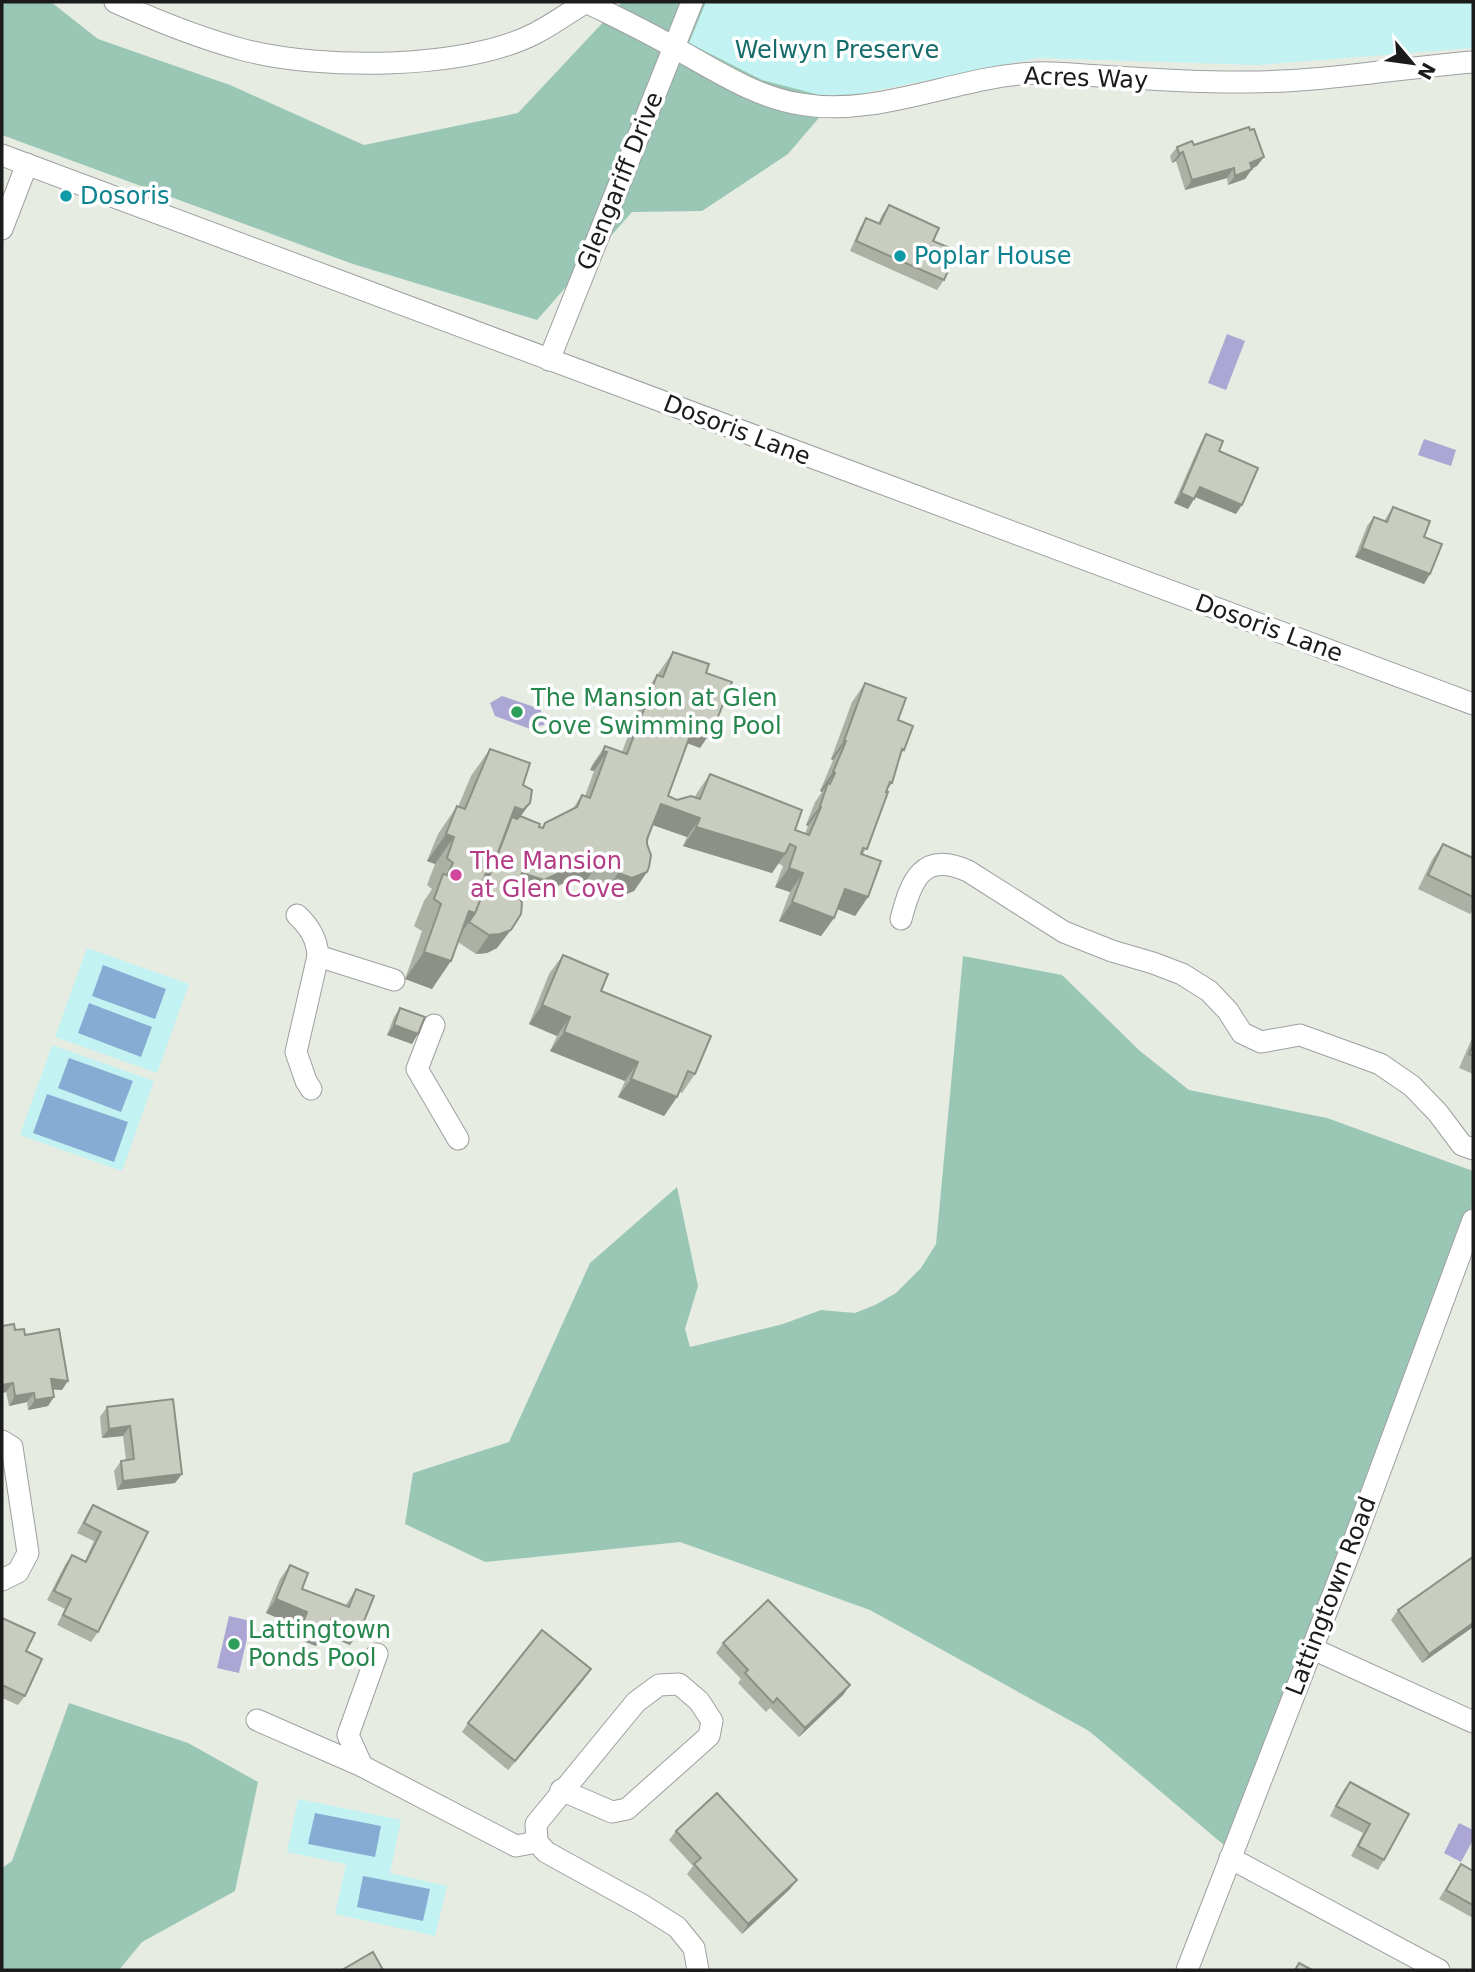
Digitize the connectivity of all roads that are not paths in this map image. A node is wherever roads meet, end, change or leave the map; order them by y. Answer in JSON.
{"nodes":[{"id":1,"x":115,"y":2,"type":"edge"},
{"id":2,"x":586,"y":2,"type":"edge"},
{"id":3,"x":692,"y":2,"type":"edge"},
{"id":4,"x":673,"y":46,"type":"junction"},
{"id":5,"x":1473,"y":62,"type":"edge"},
{"id":6,"x":2,"y":155,"type":"edge"},
{"id":7,"x":27,"y":164,"type":"junction"},
{"id":8,"x":2,"y":229,"type":"edge"},
{"id":9,"x":549,"y":360,"type":"junction"},
{"id":10,"x":1473,"y":704,"type":"edge"},
{"id":11,"x":297,"y":915,"type":"dead end"},
{"id":12,"x":901,"y":919,"type":"dead end"},
{"id":13,"x":318,"y":957,"type":"junction"},
{"id":14,"x":394,"y":981,"type":"dead end"},
{"id":15,"x":434,"y":1025,"type":"dead end"},
{"id":16,"x":311,"y":1089,"type":"dead end"},
{"id":17,"x":458,"y":1139,"type":"dead end"},
{"id":18,"x":1473,"y":1149,"type":"edge"},
{"id":19,"x":1473,"y":1222,"type":"edge"},
{"id":20,"x":2,"y":1440,"type":"edge"},
{"id":21,"x":2,"y":1580,"type":"edge"},
{"id":22,"x":1311,"y":1648,"type":"junction"},
{"id":23,"x":377,"y":1654,"type":"dead end"},
{"id":24,"x":257,"y":1720,"type":"dead end"},
{"id":25,"x":1473,"y":1723,"type":"edge"},
{"id":26,"x":362,"y":1766,"type":"junction"},
{"id":27,"x":562,"y":1790,"type":"junction"},
{"id":28,"x":537,"y":1842,"type":"junction"},
{"id":29,"x":1230,"y":1858,"type":"junction"},
{"id":30,"x":698,"y":1970,"type":"edge"},
{"id":31,"x":1187,"y":1970,"type":"edge"},
{"id":32,"x":1439,"y":1970,"type":"edge"}],
"edges":[{"from":1,"to":2,"type":"street"},
{"from":2,"to":4,"type":"street","name":"Acres Way"},
{"from":3,"to":4,"type":"street","name":"Glengariff Drive"},
{"from":4,"to":5,"type":"street","name":"Acres Way"},
{"from":4,"to":9,"type":"street","name":"Glengariff Drive"},
{"from":6,"to":7,"type":"street","name":"Dosoris Lane"},
{"from":7,"to":8,"type":"street"},
{"from":7,"to":9,"type":"street","name":"Dosoris Lane"},
{"from":9,"to":10,"type":"street","name":"Dosoris Lane"},
{"from":11,"to":13,"type":"street"},
{"from":12,"to":18,"type":"street"},
{"from":13,"to":14,"type":"street"},
{"from":13,"to":16,"type":"street"},
{"from":15,"to":17,"type":"street"},
{"from":19,"to":22,"type":"street","name":"Lattingtown Road"},
{"from":20,"to":21,"type":"street"},
{"from":22,"to":25,"type":"street"},
{"from":22,"to":29,"type":"street","name":"Lattingtown Road"},
{"from":23,"to":26,"type":"street"},
{"from":24,"to":26,"type":"street"},
{"from":26,"to":28,"type":"street"},
{"from":27,"to":27,"type":"street"},
{"from":27,"to":28,"type":"street"},
{"from":28,"to":30,"type":"street"},
{"from":29,"to":31,"type":"street","name":"Lattingtown Road"},
{"from":29,"to":32,"type":"street"}]}
